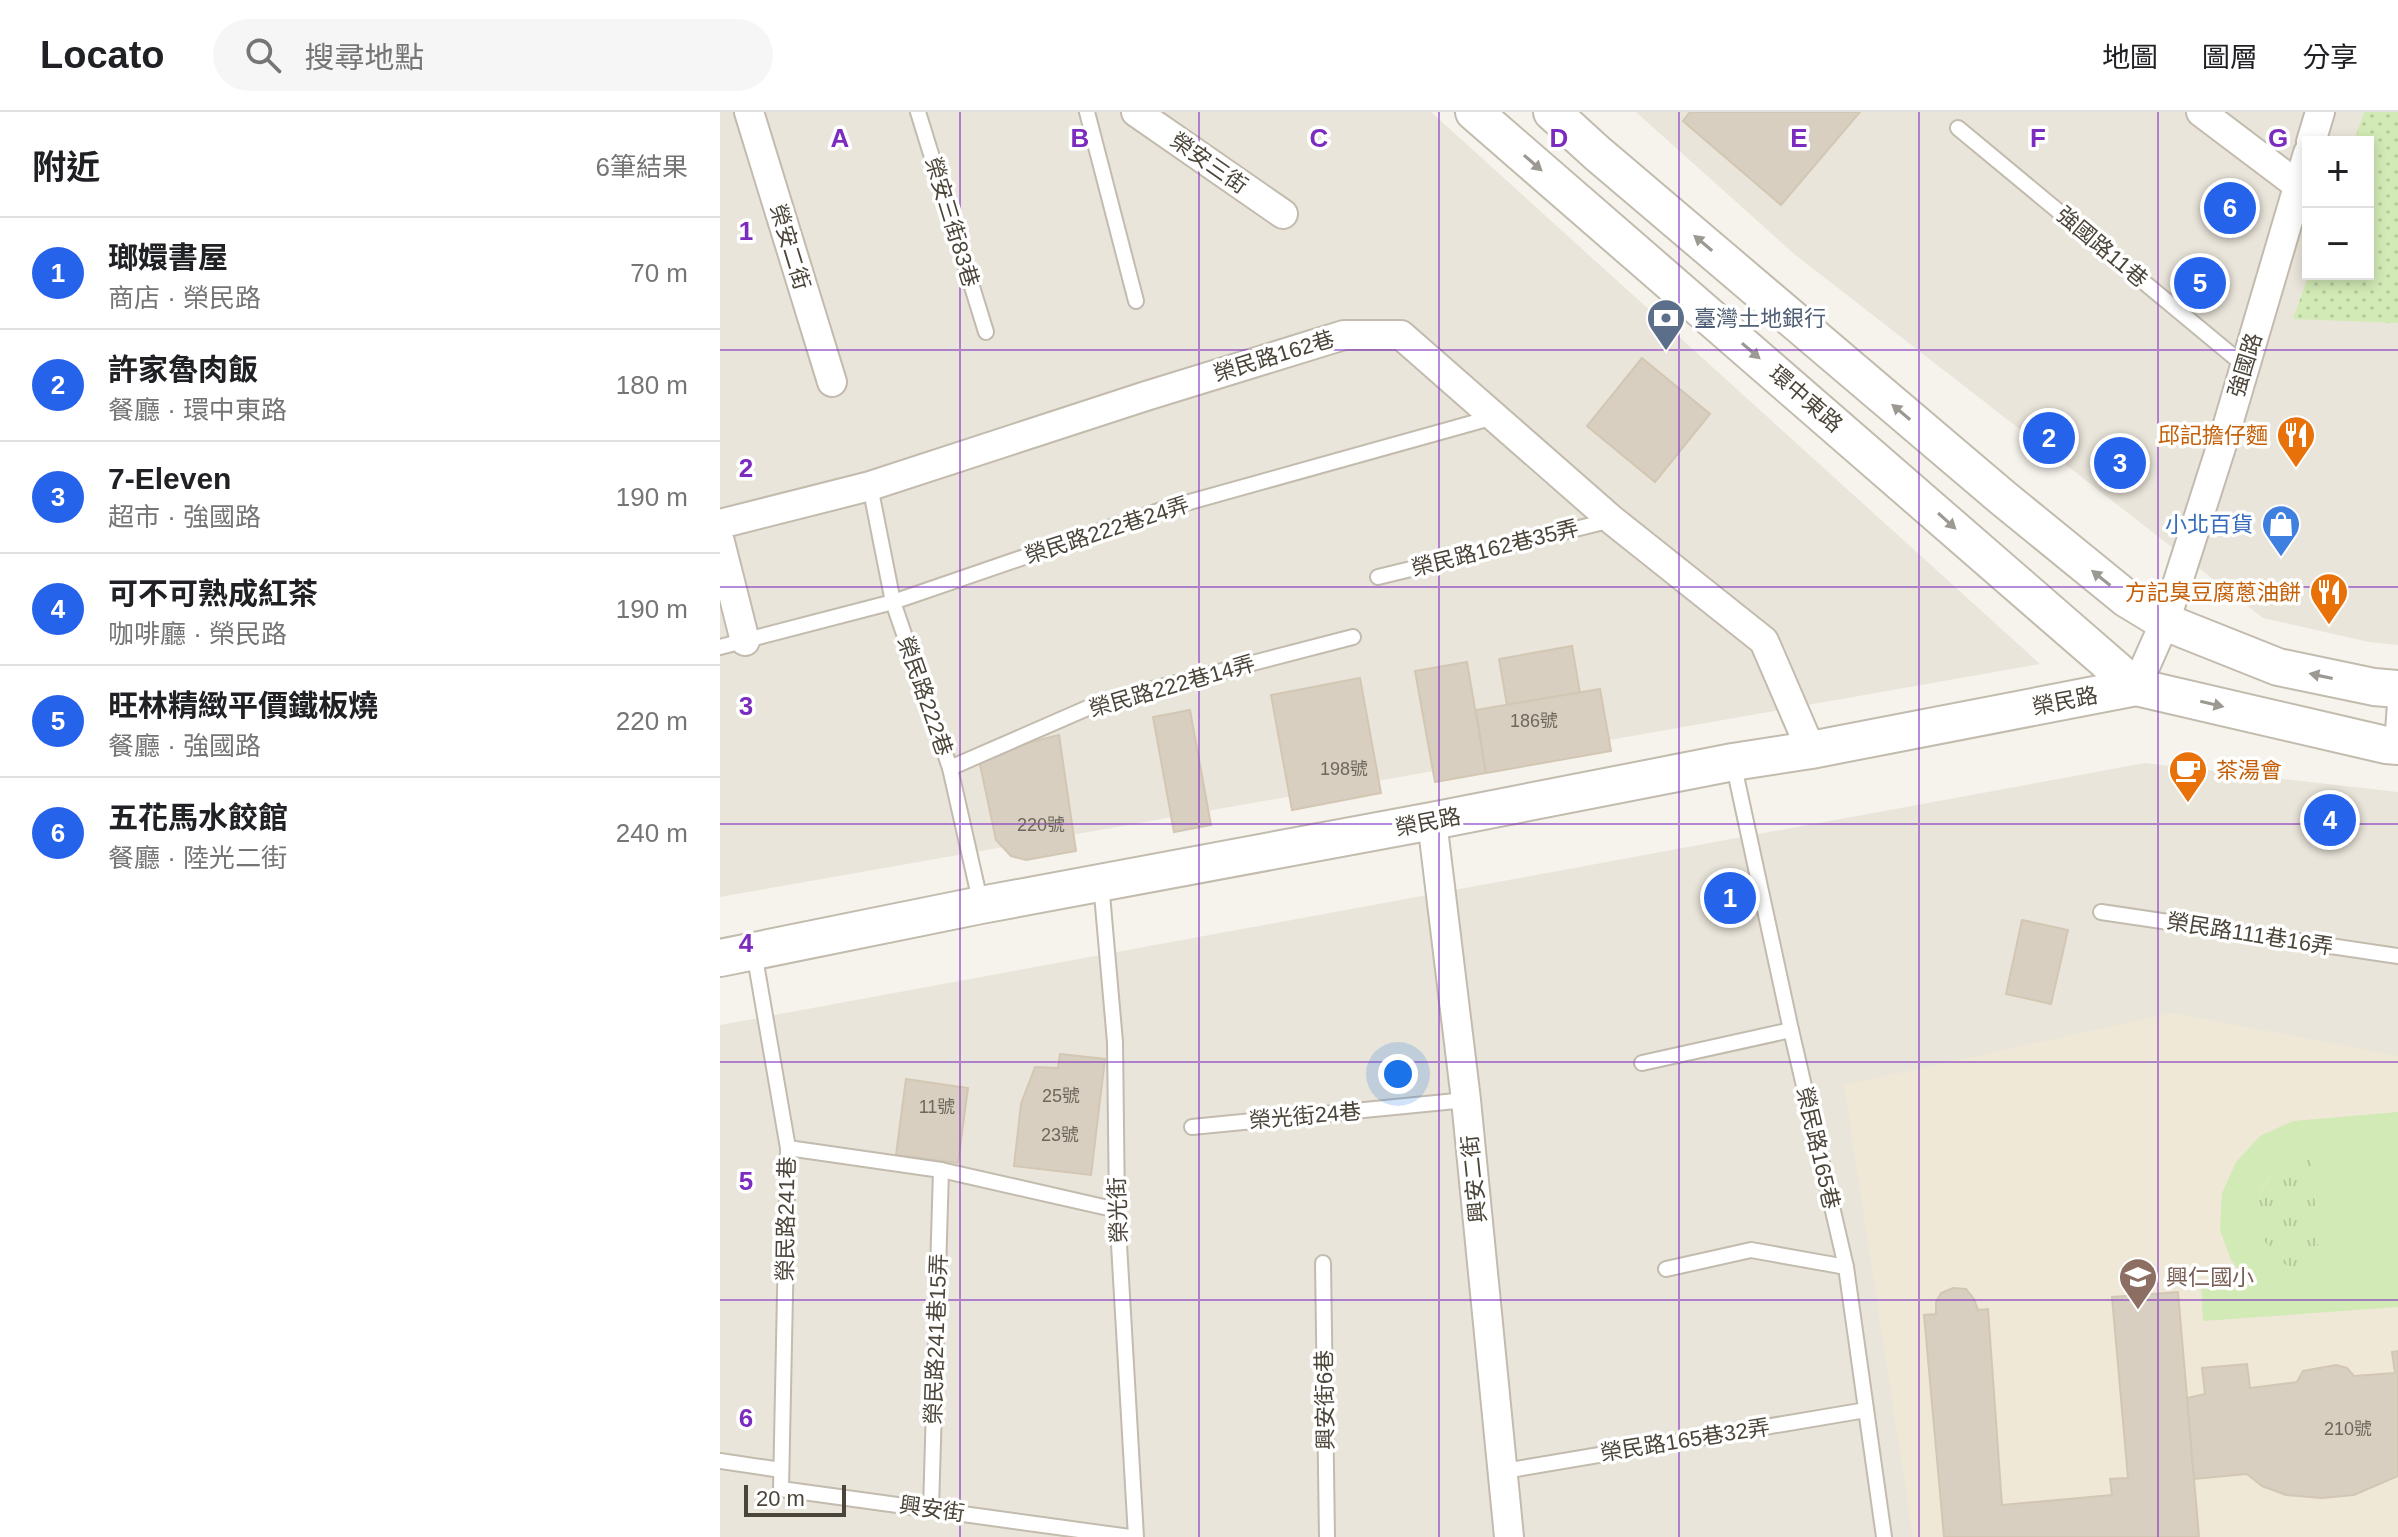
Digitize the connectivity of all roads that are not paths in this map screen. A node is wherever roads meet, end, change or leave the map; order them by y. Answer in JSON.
{"nodes":[{"id":1,"x":749,"y":112,"type":"edge"},
{"id":2,"x":918,"y":112,"type":"edge"},
{"id":3,"x":1087,"y":112,"type":"edge"},
{"id":4,"x":1136,"y":112,"type":"edge"},
{"id":5,"x":1474,"y":112,"type":"edge"},
{"id":6,"x":1552,"y":112,"type":"edge"},
{"id":7,"x":2201,"y":112,"type":"edge"},
{"id":8,"x":2320,"y":112,"type":"edge"},
{"id":9,"x":1958,"y":128,"type":"dead end"},
{"id":10,"x":2313,"y":136,"type":"edge"},
{"id":11,"x":2302,"y":175,"type":"edge"},
{"id":12,"x":2299,"y":186,"type":"junction"},
{"id":13,"x":1283,"y":214,"type":"dead end"},
{"id":14,"x":1136,"y":301,"type":"dead end"},
{"id":15,"x":986,"y":332,"type":"dead end"},
{"id":16,"x":2245,"y":366,"type":"junction"},
{"id":17,"x":832,"y":382,"type":"dead end"},
{"id":18,"x":1496,"y":417,"type":"junction"},
{"id":19,"x":870,"y":486,"type":"junction"},
{"id":20,"x":1612,"y":520,"type":"junction"},
{"id":21,"x":720,"y":524,"type":"edge"},
{"id":22,"x":720,"y":542,"type":"edge"},
{"id":23,"x":1378,"y":577,"type":"dead end"},
{"id":24,"x":893,"y":602,"type":"junction"},
{"id":25,"x":2165,"y":622,"type":"junction"},
{"id":26,"x":1353,"y":637,"type":"dead end"},
{"id":27,"x":733,"y":644,"type":"edge"},
{"id":28,"x":2397,"y":683,"type":"edge"},
{"id":29,"x":2136,"y":687,"type":"junction"},
{"id":30,"x":2395,"y":746,"type":"edge"},
{"id":31,"x":1811,"y":750,"type":"junction"},
{"id":32,"x":1733,"y":762,"type":"junction"},
{"id":33,"x":950,"y":768,"type":"junction"},
{"id":34,"x":1432,"y":821,"type":"junction"},
{"id":35,"x":1101,"y":883,"type":"junction"},
{"id":36,"x":981,"y":905,"type":"junction"},
{"id":37,"x":2101,"y":912,"type":"dead end"},
{"id":38,"x":737,"y":955,"type":"edge"},
{"id":39,"x":2398,"y":956,"type":"edge"},
{"id":40,"x":1791,"y":1030,"type":"junction"},
{"id":41,"x":1642,"y":1063,"type":"dead end"},
{"id":42,"x":1466,"y":1100,"type":"junction"},
{"id":43,"x":1192,"y":1127,"type":"dead end"},
{"id":44,"x":788,"y":1148,"type":"junction"},
{"id":45,"x":941,"y":1170,"type":"junction"},
{"id":46,"x":1117,"y":1210,"type":"junction"},
{"id":47,"x":1323,"y":1263,"type":"dead end"},
{"id":48,"x":1846,"y":1267,"type":"junction"},
{"id":49,"x":1666,"y":1269,"type":"dead end"},
{"id":50,"x":1866,"y":1410,"type":"junction"},
{"id":51,"x":720,"y":1461,"type":"edge"},
{"id":52,"x":781,"y":1470,"type":"junction"},
{"id":53,"x":1504,"y":1471,"type":"junction"},
{"id":54,"x":781,"y":1489,"type":"joint"},
{"id":55,"x":931,"y":1509,"type":"junction"},
{"id":56,"x":1133,"y":1537,"type":"edge"},
{"id":57,"x":1327,"y":1537,"type":"edge"},
{"id":58,"x":1509,"y":1537,"type":"edge"},
{"id":59,"x":1884,"y":1537,"type":"edge"}],
"edges":[{"from":1,"to":17,"type":"street","name":"榮安二街"},
{"from":2,"to":15,"type":"lane","name":"榮安三街83巷"},
{"from":3,"to":14,"type":"lane"},
{"from":4,"to":13,"type":"street","name":"榮安三街"},
{"from":5,"to":29,"type":"street","name":"環中東路","one_way":true},
{"from":25,"to":6,"type":"street","one_way":true},
{"from":7,"to":12,"type":"street"},
{"from":8,"to":10,"type":"street"},
{"from":9,"to":16,"type":"lane","name":"強國路11巷"},
{"from":11,"to":12,"type":"street","name":"強國路"},
{"from":12,"to":16,"type":"street","name":"強國路"},
{"from":16,"to":25,"type":"street","name":"強國路"},
{"from":18,"to":19,"type":"street","name":"榮民路162巷"},
{"from":18,"to":20,"type":"street","name":"榮民路162巷"},
{"from":18,"to":24,"type":"lane","name":"榮民路222巷24弄"},
{"from":19,"to":21,"type":"street","name":"榮民路162巷"},
{"from":19,"to":24,"type":"lane","name":"榮民路222巷"},
{"from":20,"to":23,"type":"lane","name":"榮民路162巷35弄"},
{"from":20,"to":31,"type":"street","name":"榮民路162巷"},
{"from":22,"to":27,"type":"street"},
{"from":24,"to":27,"type":"lane","name":"榮民路222巷24弄"},
{"from":24,"to":33,"type":"lane","name":"榮民路222巷"},
{"from":28,"to":25,"type":"street","one_way":true},
{"from":25,"to":29,"type":"street"},
{"from":26,"to":33,"type":"lane","name":"榮民路222巷14弄"},
{"from":28,"to":30,"type":"lane"},
{"from":29,"to":30,"type":"street","name":"榮民路","one_way":true},
{"from":29,"to":31,"type":"street","name":"榮民路"},
{"from":31,"to":32,"type":"street","name":"榮民路"},
{"from":32,"to":34,"type":"street","name":"榮民路"},
{"from":32,"to":40,"type":"lane","name":"榮民路165巷"},
{"from":33,"to":36,"type":"lane","name":"榮民路222巷"},
{"from":34,"to":35,"type":"street","name":"榮民路"},
{"from":34,"to":42,"type":"street","name":"興安二街"},
{"from":35,"to":36,"type":"street","name":"榮民路"},
{"from":35,"to":46,"type":"lane","name":"榮光街"},
{"from":36,"to":38,"type":"street","name":"榮民路"},
{"from":37,"to":39,"type":"lane","name":"榮民路111巷16弄"},
{"from":38,"to":44,"type":"lane","name":"榮民路241巷"},
{"from":40,"to":41,"type":"lane"},
{"from":40,"to":48,"type":"lane","name":"榮民路165巷"},
{"from":42,"to":43,"type":"lane","name":"榮光街24巷"},
{"from":42,"to":53,"type":"street","name":"興安二街"},
{"from":44,"to":45,"type":"lane"},
{"from":44,"to":52,"type":"lane","name":"榮民路241巷"},
{"from":45,"to":46,"type":"lane"},
{"from":45,"to":55,"type":"lane","name":"榮民路241巷15弄"},
{"from":46,"to":56,"type":"lane","name":"榮光街"},
{"from":47,"to":57,"type":"lane","name":"興安街6巷"},
{"from":48,"to":49,"type":"lane"},
{"from":48,"to":50,"type":"lane","name":"榮民路165巷"},
{"from":50,"to":53,"type":"lane","name":"榮民路165巷32弄"},
{"from":50,"to":59,"type":"lane","name":"榮民路165巷"},
{"from":51,"to":52,"type":"lane"},
{"from":52,"to":54,"type":"lane","name":"榮民路241巷"},
{"from":53,"to":58,"type":"street","name":"興安二街"},
{"from":54,"to":55,"type":"lane","name":"興安街"},
{"from":55,"to":56,"type":"lane","name":"興安街"}]}
